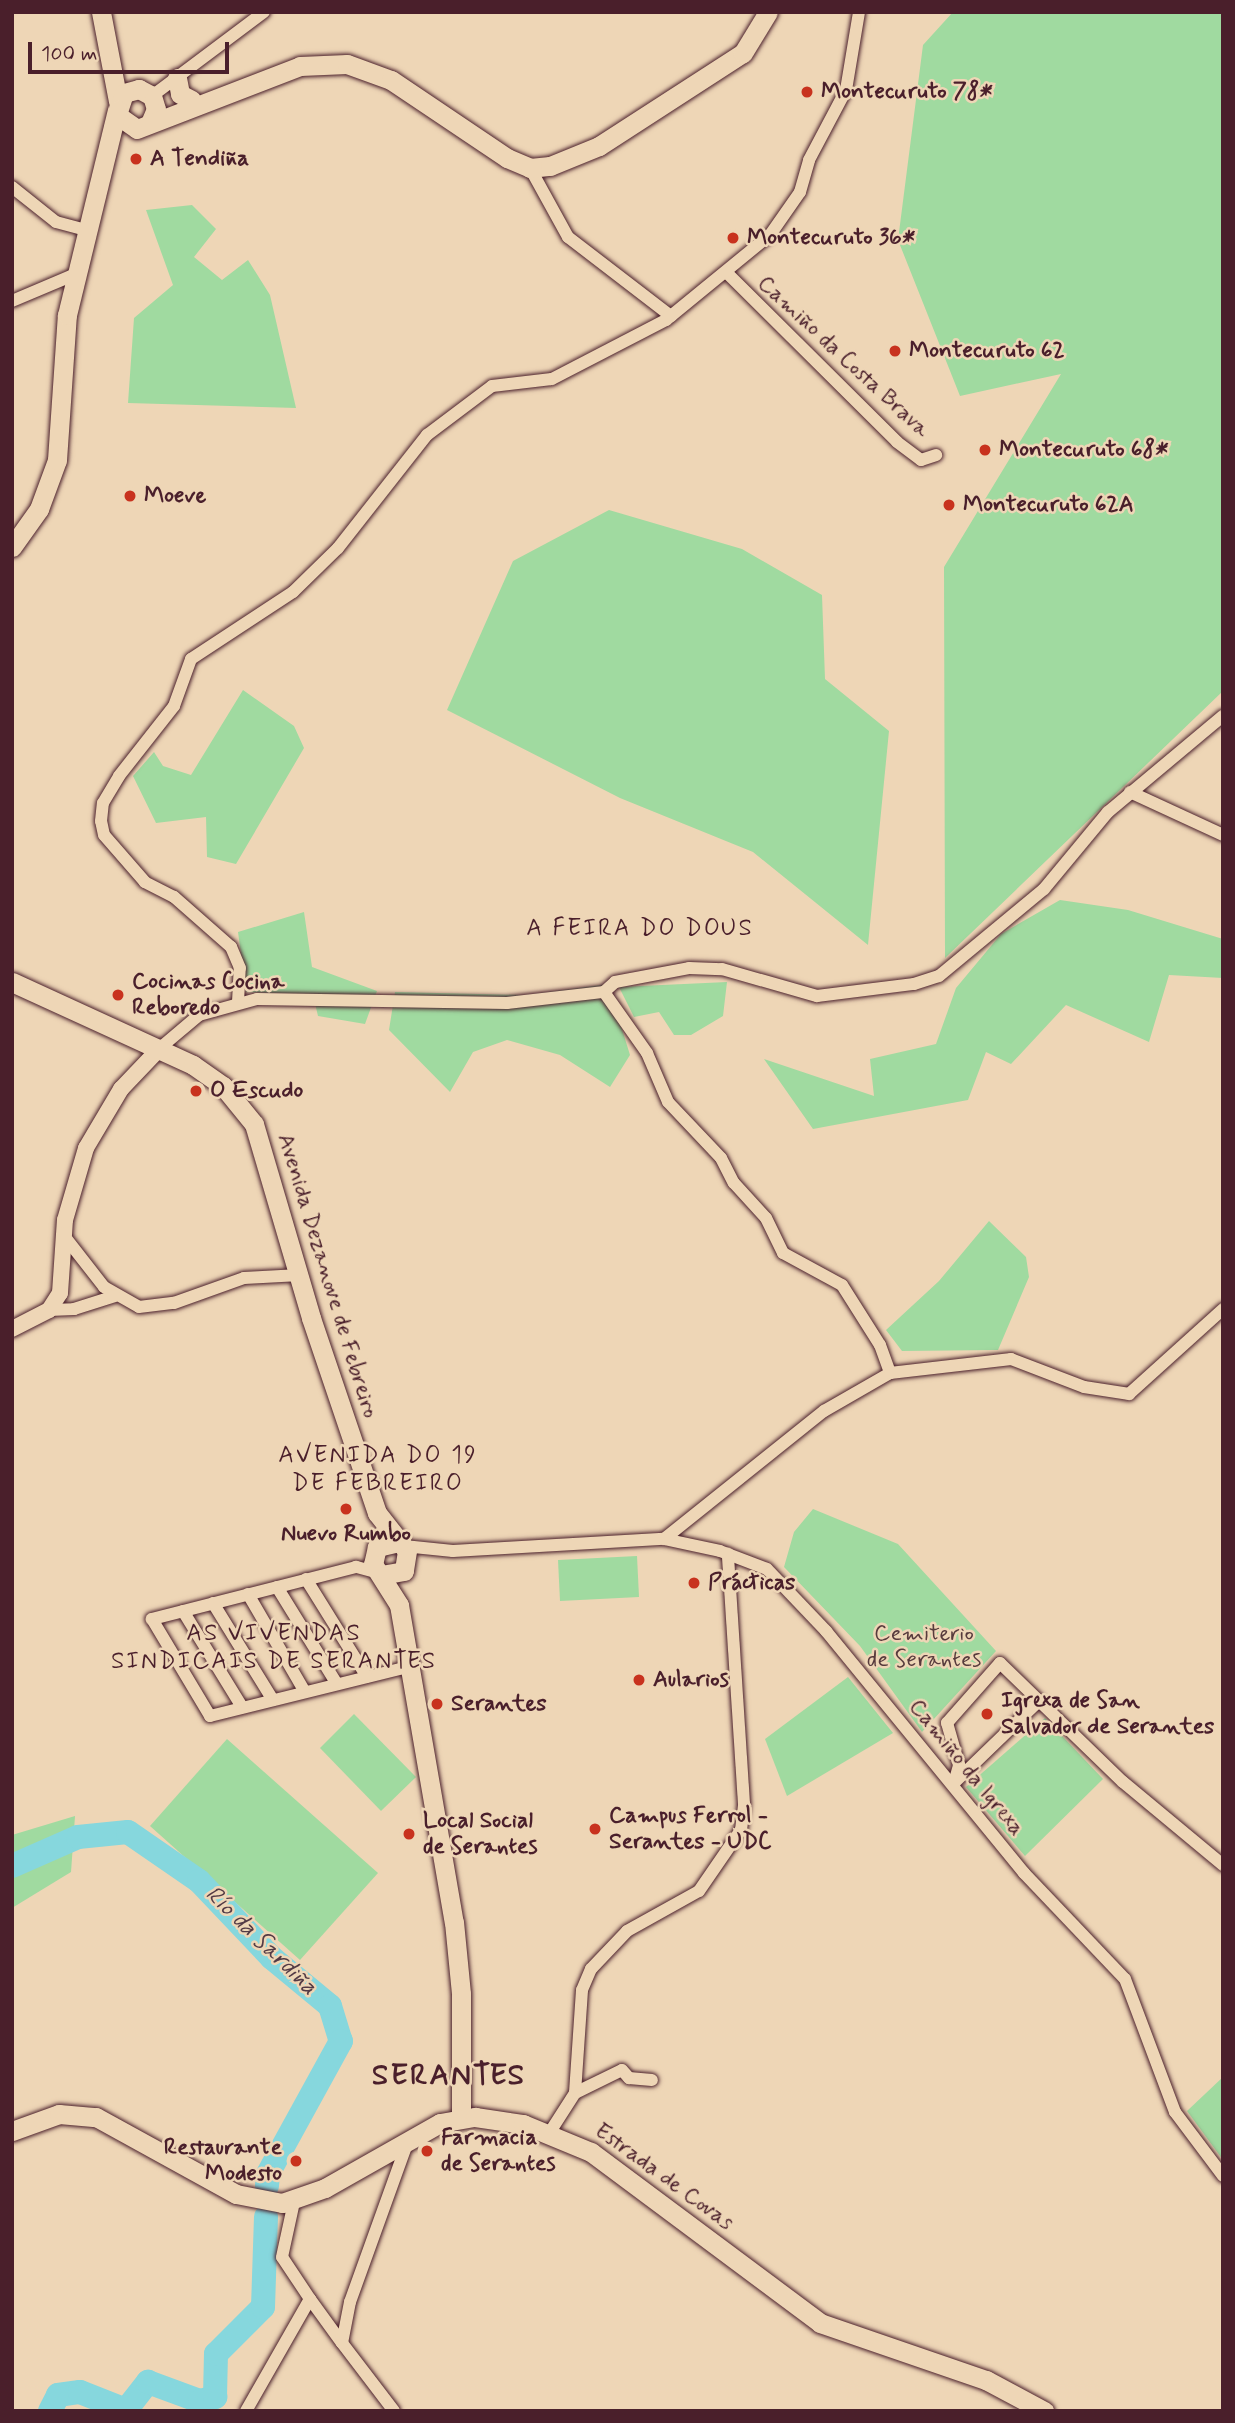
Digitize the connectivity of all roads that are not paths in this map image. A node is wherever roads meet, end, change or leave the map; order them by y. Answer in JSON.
{"nodes":[{"id":1,"x":102,"y":12,"type":"edge"},
{"id":2,"x":264,"y":12,"type":"edge"},
{"id":3,"x":768,"y":12,"type":"edge"},
{"id":4,"x":855,"y":14,"type":"edge"},
{"id":5,"x":113,"y":62,"type":"junction"},
{"id":6,"x":177,"y":78,"type":"junction"},
{"id":7,"x":148,"y":95,"type":"junction"},
{"id":8,"x":199,"y":100,"type":"junction"},
{"id":9,"x":117,"y":106,"type":"junction"},
{"id":10,"x":144,"y":126,"type":"junction"},
{"id":11,"x":102,"y":167,"type":"junction"},
{"id":12,"x":530,"y":168,"type":"junction"},
{"id":13,"x":12,"y":187,"type":"edge"},
{"id":14,"x":85,"y":230,"type":"junction"},
{"id":15,"x":726,"y":272,"type":"junction"},
{"id":16,"x":76,"y":274,"type":"junction"},
{"id":17,"x":12,"y":301,"type":"edge"},
{"id":18,"x":671,"y":316,"type":"junction"},
{"id":19,"x":936,"y":455,"type":"dead end"},
{"id":20,"x":12,"y":547,"type":"edge"},
{"id":21,"x":1223,"y":716,"type":"edge"},
{"id":22,"x":1130,"y":792,"type":"junction"},
{"id":23,"x":1223,"y":835,"type":"edge"},
{"id":24,"x":12,"y":982,"type":"edge"},
{"id":25,"x":604,"y":992,"type":"junction"},
{"id":26,"x":238,"y":1002,"type":"junction"},
{"id":27,"x":160,"y":1048,"type":"junction"},
{"id":28,"x":65,"y":1237,"type":"junction"},
{"id":29,"x":300,"y":1275,"type":"junction"},
{"id":30,"x":115,"y":1296,"type":"junction"},
{"id":31,"x":1223,"y":1309,"type":"edge"},
{"id":32,"x":49,"y":1310,"type":"junction"},
{"id":33,"x":12,"y":1329,"type":"edge"},
{"id":34,"x":890,"y":1373,"type":"junction"},
{"id":35,"x":377,"y":1513,"type":"junction"},
{"id":36,"x":664,"y":1539,"type":"junction"},
{"id":37,"x":401,"y":1544,"type":"junction"},
{"id":38,"x":375,"y":1549,"type":"junction"},
{"id":39,"x":440,"y":1551,"type":"junction"},
{"id":40,"x":729,"y":1554,"type":"junction"},
{"id":41,"x":356,"y":1567,"type":"junction"},
{"id":42,"x":405,"y":1570,"type":"junction"},
{"id":43,"x":381,"y":1574,"type":"junction"},
{"id":44,"x":306,"y":1579,"type":"junction"},
{"id":45,"x":277,"y":1587,"type":"junction"},
{"id":46,"x":248,"y":1594,"type":"junction"},
{"id":47,"x":213,"y":1603,"type":"junction"},
{"id":48,"x":399,"y":1605,"type":"junction"},
{"id":49,"x":183,"y":1611,"type":"junction"},
{"id":50,"x":412,"y":1666,"type":"junction"},
{"id":51,"x":367,"y":1677,"type":"junction"},
{"id":52,"x":337,"y":1684,"type":"junction"},
{"id":53,"x":305,"y":1692,"type":"junction"},
{"id":54,"x":273,"y":1700,"type":"junction"},
{"id":55,"x":1039,"y":1701,"type":"junction"},
{"id":56,"x":242,"y":1707,"type":"junction"},
{"id":57,"x":954,"y":1783,"type":"junction"},
{"id":58,"x":1223,"y":1865,"type":"edge"},
{"id":59,"x":652,"y":2080,"type":"dead end"},
{"id":60,"x":575,"y":2093,"type":"junction"},
{"id":61,"x":461,"y":2118,"type":"junction"},
{"id":62,"x":12,"y":2131,"type":"edge"},
{"id":63,"x":550,"y":2132,"type":"junction"},
{"id":64,"x":408,"y":2140,"type":"junction"},
{"id":65,"x":1223,"y":2176,"type":"edge"},
{"id":66,"x":294,"y":2202,"type":"junction"},
{"id":67,"x":310,"y":2299,"type":"junction"},
{"id":68,"x":342,"y":2343,"type":"junction"},
{"id":69,"x":246,"y":2411,"type":"edge"},
{"id":70,"x":394,"y":2411,"type":"edge"},
{"id":71,"x":1044,"y":2411,"type":"edge"}],
"edges":[{"from":1,"to":5,"type":"main road"},
{"from":2,"to":6,"type":"street"},
{"from":3,"to":12,"type":"main road"},
{"from":4,"to":15,"type":"street"},
{"from":5,"to":7,"type":"main road"},
{"from":5,"to":9,"type":"main road"},
{"from":6,"to":7,"type":"street"},
{"from":6,"to":8,"type":"main road"},
{"from":7,"to":8,"type":"main road"},
{"from":7,"to":9,"type":"main road"},
{"from":7,"to":10,"type":"main road"},
{"from":8,"to":10,"type":"main road"},
{"from":8,"to":12,"type":"main road"},
{"from":9,"to":10,"type":"main road"},
{"from":9,"to":11,"type":"main road"},
{"from":10,"to":11,"type":"main road"},
{"from":11,"to":14,"type":"main road"},
{"from":12,"to":18,"type":"street"},
{"from":13,"to":14,"type":"street"},
{"from":14,"to":16,"type":"main road"},
{"from":15,"to":18,"type":"street"},
{"from":15,"to":19,"type":"street","name":"Camiño da Costa Brava"},
{"from":16,"to":17,"type":"street"},
{"from":16,"to":20,"type":"main road"},
{"from":18,"to":26,"type":"street"},
{"from":21,"to":22,"type":"street"},
{"from":22,"to":23,"type":"street"},
{"from":22,"to":25,"type":"street"},
{"from":24,"to":27,"type":"main road","name":"Avenida Dezanove de Febreiro"},
{"from":25,"to":26,"type":"street"},
{"from":25,"to":34,"type":"street"},
{"from":26,"to":27,"type":"street"},
{"from":27,"to":28,"type":"street"},
{"from":27,"to":29,"type":"main road","name":"Avenida Dezanove de Febreiro"},
{"from":28,"to":30,"type":"street"},
{"from":28,"to":32,"type":"street"},
{"from":29,"to":30,"type":"street"},
{"from":29,"to":35,"type":"main road","name":"Avenida Dezanove de Febreiro"},
{"from":30,"to":32,"type":"street"},
{"from":31,"to":34,"type":"street"},
{"from":32,"to":33,"type":"street"},
{"from":34,"to":36,"type":"street"},
{"from":35,"to":37,"type":"main road","name":"Avenida Dezanove de Febreiro"},
{"from":35,"to":38,"type":"main road","name":"Avenida Dezanove de Febreiro"},
{"from":36,"to":39,"type":"street","name":"Camiño da Igrexa"},
{"from":36,"to":40,"type":"street","name":"Camiño da Igrexa"},
{"from":37,"to":38,"type":"main road"},
{"from":37,"to":39,"type":"street"},
{"from":37,"to":42,"type":"main road"},
{"from":38,"to":41,"type":"street"},
{"from":38,"to":43,"type":"main road","name":"Avenida Dezanove de Febreiro"},
{"from":39,"to":42,"type":"street"},
{"from":40,"to":57,"type":"street","name":"Camiño da Igrexa"},
{"from":40,"to":60,"type":"street"},
{"from":41,"to":43,"type":"street"},
{"from":41,"to":44,"type":"street"},
{"from":42,"to":43,"type":"main road"},
{"from":42,"to":48,"type":"main road"},
{"from":43,"to":48,"type":"main road"},
{"from":44,"to":45,"type":"street"},
{"from":44,"to":51,"type":"street"},
{"from":45,"to":46,"type":"street"},
{"from":45,"to":52,"type":"street"},
{"from":46,"to":47,"type":"street"},
{"from":46,"to":53,"type":"street"},
{"from":47,"to":49,"type":"street"},
{"from":47,"to":54,"type":"street"},
{"from":48,"to":50,"type":"main road"},
{"from":49,"to":56,"type":"street"},
{"from":49,"to":56,"type":"street"},
{"from":50,"to":51,"type":"street"},
{"from":50,"to":61,"type":"main road"},
{"from":51,"to":52,"type":"street"},
{"from":52,"to":53,"type":"street"},
{"from":53,"to":54,"type":"street"},
{"from":54,"to":56,"type":"street"},
{"from":55,"to":57,"type":"street"},
{"from":55,"to":57,"type":"street"},
{"from":55,"to":58,"type":"street"},
{"from":57,"to":65,"type":"street","name":"Camiño da Igrexa"},
{"from":59,"to":60,"type":"street"},
{"from":60,"to":63,"type":"street"},
{"from":61,"to":63,"type":"main road","name":"Estrada de Covas"},
{"from":61,"to":64,"type":"main road"},
{"from":62,"to":66,"type":"main road"},
{"from":63,"to":71,"type":"main road","name":"Estrada de Covas"},
{"from":64,"to":66,"type":"main road"},
{"from":64,"to":68,"type":"street"},
{"from":66,"to":67,"type":"street"},
{"from":67,"to":68,"type":"street"},
{"from":67,"to":69,"type":"street"},
{"from":68,"to":70,"type":"street"}]}
